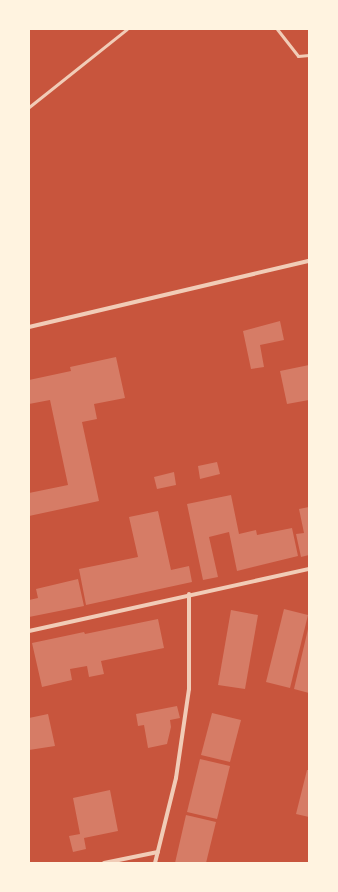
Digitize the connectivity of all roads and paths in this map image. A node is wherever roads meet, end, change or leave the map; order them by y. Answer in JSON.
{"nodes":[{"id":1,"x":127,"y":29,"type":"edge"},
{"id":2,"x":277,"y":29,"type":"edge"},
{"id":3,"x":309,"y":55,"type":"edge"},
{"id":4,"x":29,"y":107,"type":"edge"},
{"id":5,"x":309,"y":261,"type":"edge"},
{"id":6,"x":29,"y":327,"type":"edge"},
{"id":7,"x":309,"y":569,"type":"edge"},
{"id":8,"x":189,"y":594,"type":"junction"},
{"id":9,"x":29,"y":631,"type":"edge"},
{"id":10,"x":158,"y":852,"type":"junction"},
{"id":11,"x":104,"y":863,"type":"edge"},
{"id":12,"x":155,"y":863,"type":"edge"}],
"edges":[{"from":1,"to":4,"type":"lane"},
{"from":2,"to":3,"type":"lane"},
{"from":5,"to":6,"type":"street"},
{"from":7,"to":8,"type":"street"},
{"from":8,"to":9,"type":"street"},
{"from":8,"to":10,"type":"street"},
{"from":10,"to":11,"type":"street"},
{"from":10,"to":12,"type":"street"}]}
